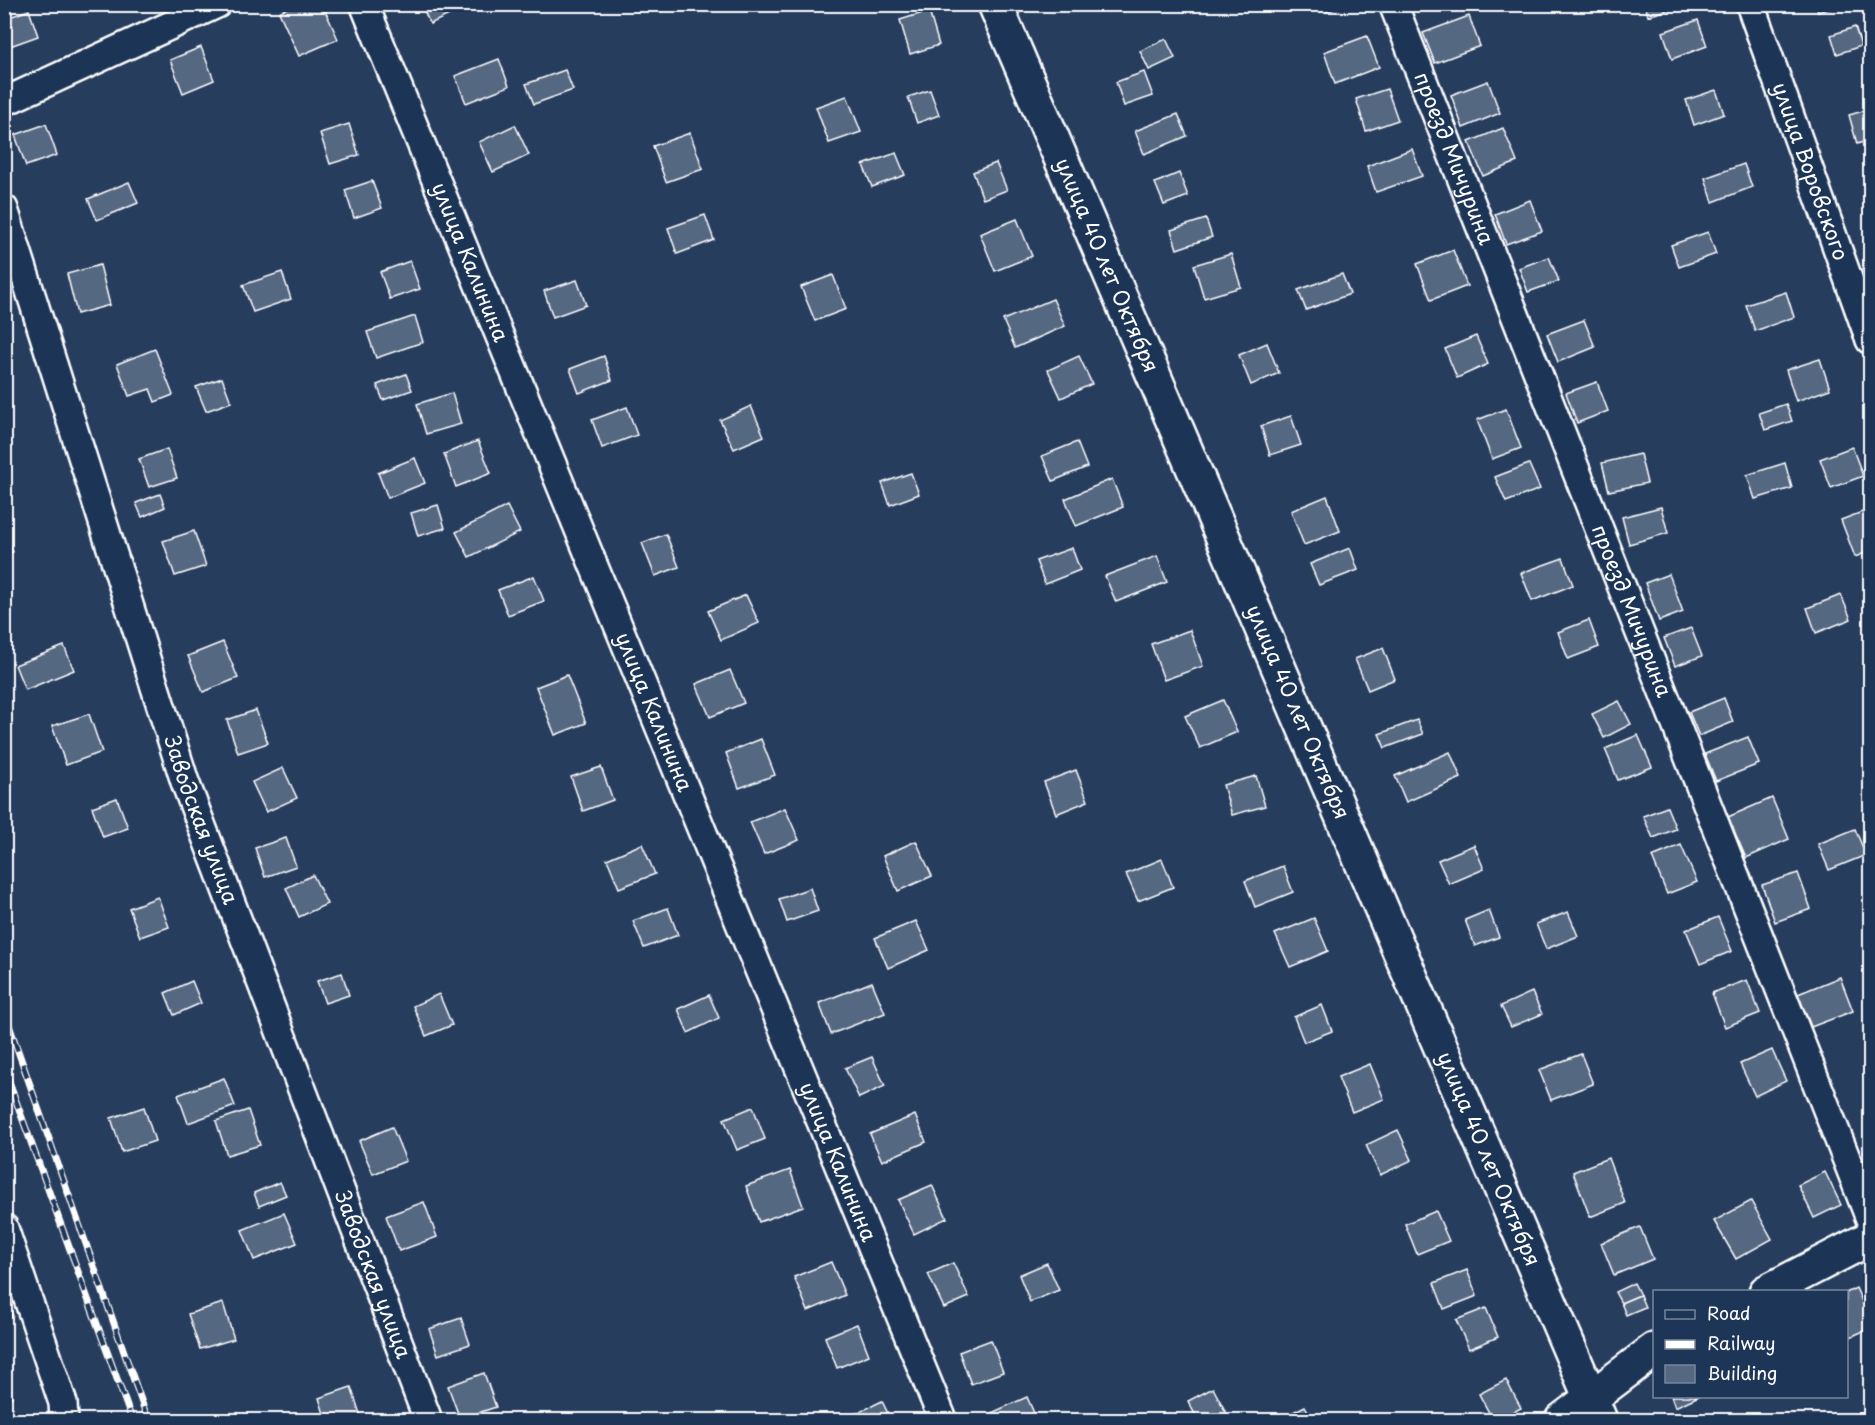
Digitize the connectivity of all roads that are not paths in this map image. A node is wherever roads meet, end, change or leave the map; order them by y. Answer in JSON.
{"nodes":[{"id":1,"x":218,"y":4,"type":"edge"},
{"id":2,"x":364,"y":4,"type":"edge"},
{"id":3,"x":995,"y":4,"type":"edge"},
{"id":4,"x":1392,"y":4,"type":"edge"},
{"id":5,"x":1750,"y":4,"type":"edge"},
{"id":6,"x":4,"y":102,"type":"edge"},
{"id":7,"x":4,"y":209,"type":"edge"},
{"id":8,"x":1870,"y":340,"type":"edge"},
{"id":9,"x":1870,"y":1219,"type":"edge"},
{"id":10,"x":4,"y":1228,"type":"edge"},
{"id":11,"x":1870,"y":1238,"type":"edge"},
{"id":12,"x":1770,"y":1290,"type":"edge"},
{"id":13,"x":1653,"y":1351,"type":"edge"},
{"id":14,"x":1595,"y":1410,"type":"edge"},
{"id":15,"x":64,"y":1420,"type":"edge"},
{"id":16,"x":428,"y":1420,"type":"edge"},
{"id":17,"x":943,"y":1420,"type":"edge"},
{"id":18,"x":1562,"y":1420,"type":"edge"}],
"edges":[{"from":1,"to":6,"type":"street"},
{"from":2,"to":17,"type":"street","name":"улица Калинина"},
{"from":3,"to":14,"type":"street","name":"улица 40 лет Октября"},
{"from":4,"to":9,"type":"street","name":"проезд Мичурина"},
{"from":5,"to":8,"type":"street","name":"улица Воровского"},
{"from":7,"to":16,"type":"street","name":"Заводская улица"},
{"from":10,"to":15,"type":"street"},
{"from":11,"to":12,"type":"street"},
{"from":13,"to":14,"type":"street"},
{"from":14,"to":18,"type":"street"}]}
